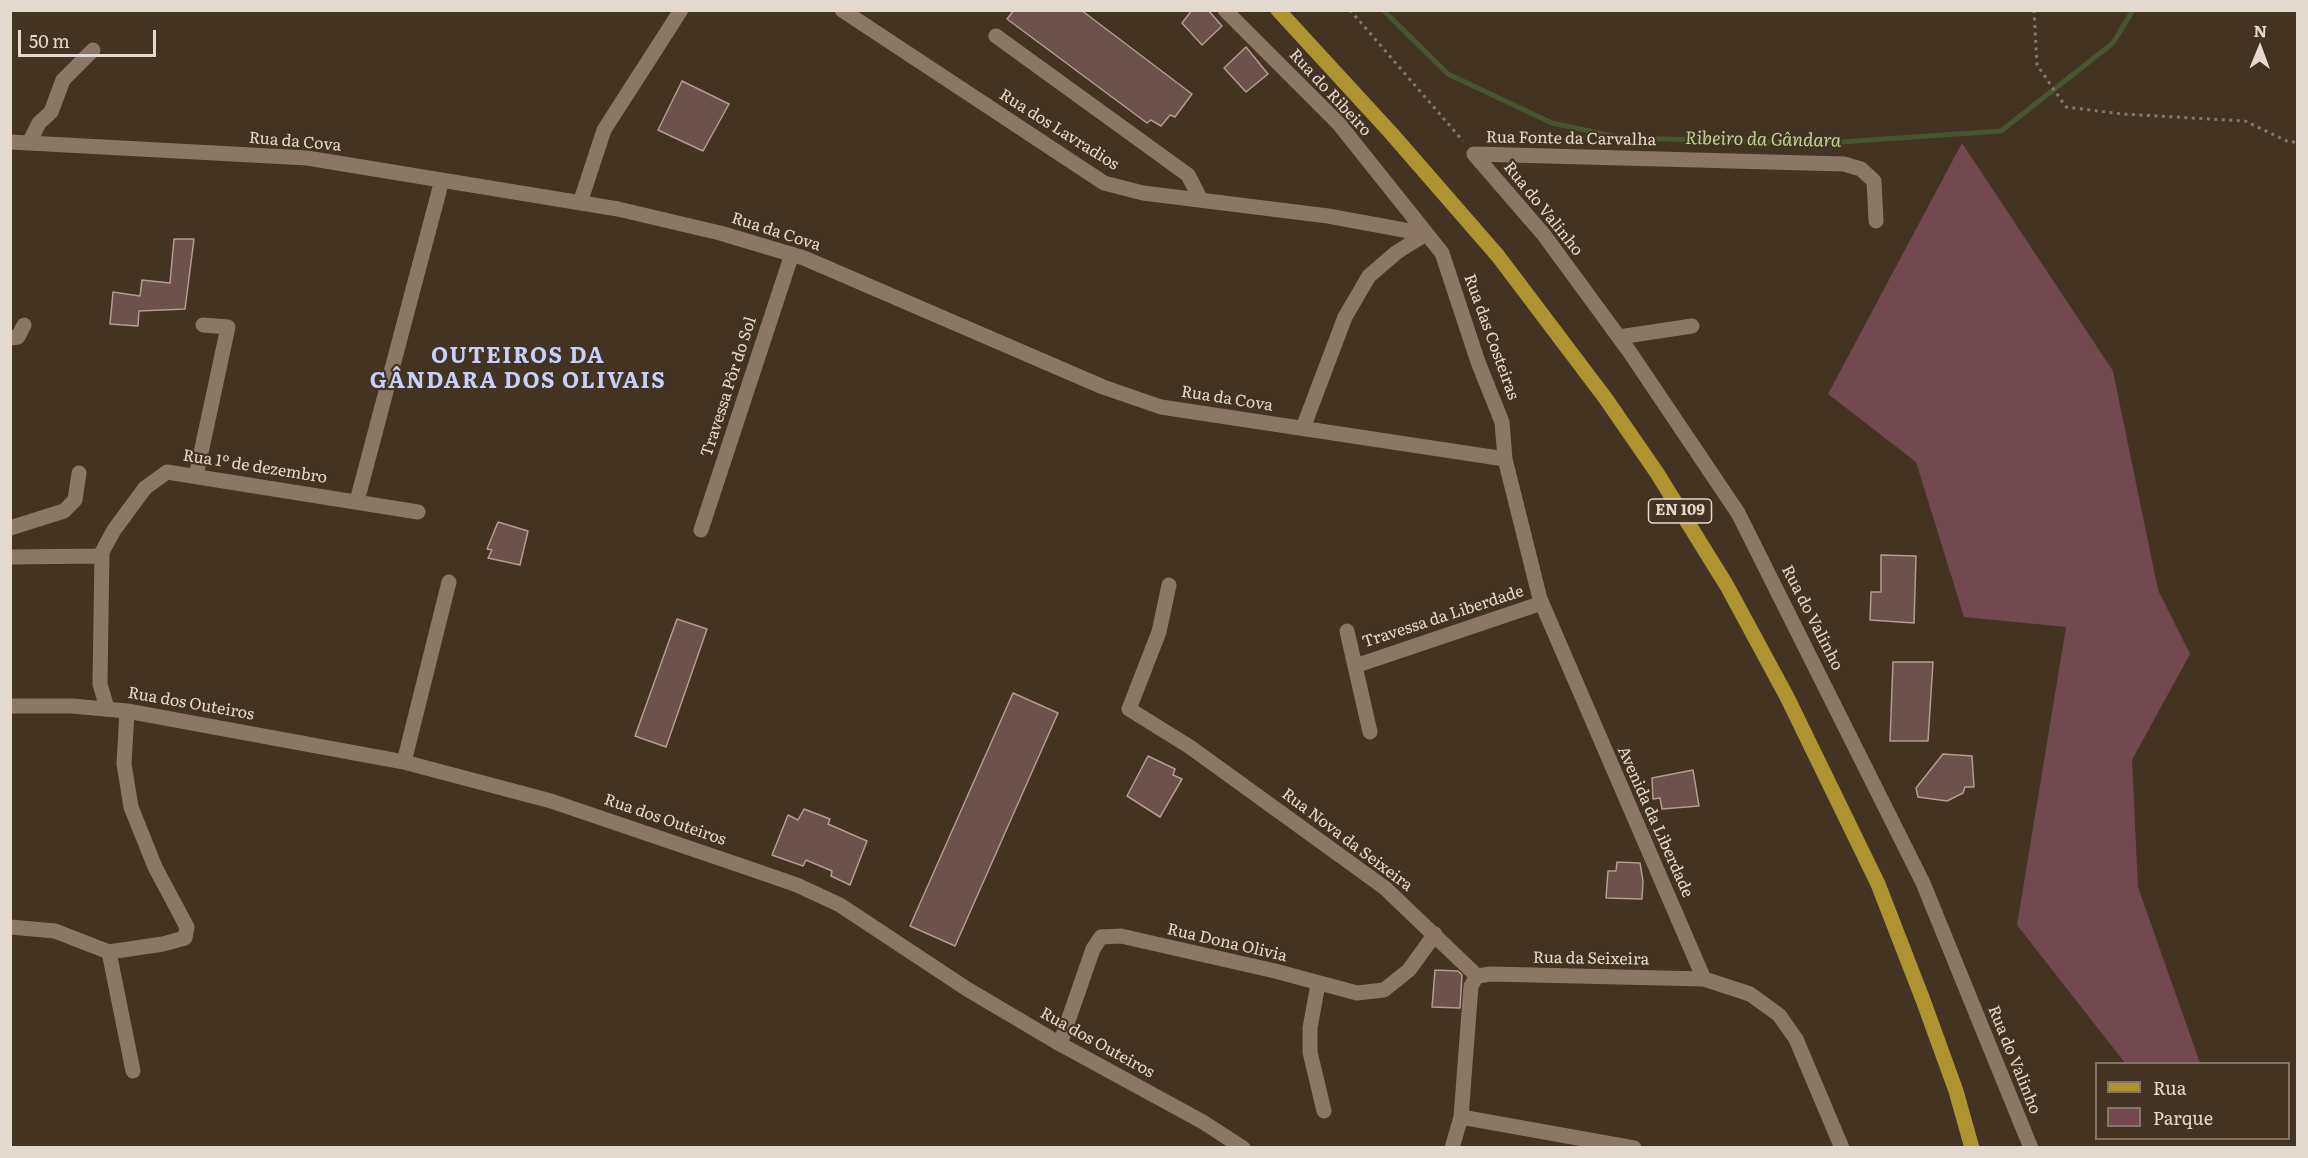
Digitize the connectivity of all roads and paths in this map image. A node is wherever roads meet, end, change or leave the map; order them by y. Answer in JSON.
{"nodes":[{"id":1,"x":681,"y":10,"type":"edge"},
{"id":2,"x":842,"y":10,"type":"edge"},
{"id":3,"x":1225,"y":10,"type":"edge"},
{"id":4,"x":1278,"y":10,"type":"edge"},
{"id":5,"x":1350,"y":10,"type":"edge"},
{"id":6,"x":2034,"y":10,"type":"edge"},
{"id":7,"x":996,"y":36,"type":"dead end"},
{"id":8,"x":93,"y":50,"type":"dead end"},
{"id":9,"x":10,"y":142,"type":"edge"},
{"id":10,"x":2298,"y":142,"type":"edge"},
{"id":11,"x":28,"y":143,"type":"junction"},
{"id":12,"x":1474,"y":154,"type":"junction"},
{"id":13,"x":442,"y":180,"type":"junction"},
{"id":14,"x":1201,"y":200,"type":"junction"},
{"id":15,"x":580,"y":203,"type":"junction"},
{"id":16,"x":1876,"y":221,"type":"dead end"},
{"id":17,"x":1426,"y":234,"type":"junction"},
{"id":18,"x":792,"y":255,"type":"junction"},
{"id":19,"x":24,"y":325,"type":"dead end"},
{"id":20,"x":203,"y":325,"type":"dead end"},
{"id":21,"x":1692,"y":326,"type":"dead end"},
{"id":22,"x":1619,"y":337,"type":"junction"},
{"id":23,"x":10,"y":338,"type":"edge"},
{"id":24,"x":1303,"y":428,"type":"junction"},
{"id":25,"x":1505,"y":459,"type":"junction"},
{"id":26,"x":79,"y":473,"type":"dead end"},
{"id":27,"x":196,"y":476,"type":"junction"},
{"id":28,"x":357,"y":501,"type":"junction"},
{"id":29,"x":418,"y":512,"type":"dead end"},
{"id":30,"x":10,"y":528,"type":"edge"},
{"id":31,"x":701,"y":530,"type":"dead end"},
{"id":32,"x":102,"y":556,"type":"junction"},
{"id":33,"x":10,"y":557,"type":"edge"},
{"id":34,"x":449,"y":582,"type":"dead end"},
{"id":35,"x":1170,"y":585,"type":"dead end"},
{"id":36,"x":1542,"y":603,"type":"junction"},
{"id":37,"x":1347,"y":631,"type":"dead end"},
{"id":38,"x":1355,"y":666,"type":"junction"},
{"id":39,"x":10,"y":706,"type":"edge"},
{"id":40,"x":107,"y":708,"type":"junction"},
{"id":41,"x":127,"y":711,"type":"junction"},
{"id":42,"x":1370,"y":732,"type":"dead end"},
{"id":43,"x":404,"y":762,"type":"junction"},
{"id":44,"x":10,"y":927,"type":"edge"},
{"id":45,"x":1435,"y":934,"type":"junction"},
{"id":46,"x":109,"y":952,"type":"junction"},
{"id":47,"x":1477,"y":976,"type":"junction"},
{"id":48,"x":1704,"y":979,"type":"junction"},
{"id":49,"x":1318,"y":984,"type":"junction"},
{"id":50,"x":1060,"y":1044,"type":"junction"},
{"id":51,"x":134,"y":1071,"type":"dead end"},
{"id":52,"x":1324,"y":1111,"type":"dead end"},
{"id":53,"x":1461,"y":1117,"type":"junction"},
{"id":54,"x":1243,"y":1148,"type":"edge"},
{"id":55,"x":1452,"y":1148,"type":"edge"},
{"id":56,"x":1634,"y":1148,"type":"edge"},
{"id":57,"x":1842,"y":1148,"type":"edge"},
{"id":58,"x":1972,"y":1148,"type":"edge"},
{"id":59,"x":2031,"y":1148,"type":"edge"}],
"edges":[{"from":1,"to":15,"type":"street"},
{"from":2,"to":14,"type":"street","name":"Rua dos Lavradios"},
{"from":3,"to":17,"type":"street","name":"Rua do Ribeiro"},
{"from":4,"to":58,"type":"main road","number":"EN 109"},
{"from":5,"to":12,"type":"path"},
{"from":6,"to":10,"type":"path"},
{"from":7,"to":14,"type":"street"},
{"from":8,"to":11,"type":"street"},
{"from":9,"to":11,"type":"street","name":"Rua da Cova"},
{"from":11,"to":13,"type":"street","name":"Rua da Cova"},
{"from":12,"to":16,"type":"street","name":"Rua Fonte da Carvalha"},
{"from":12,"to":22,"type":"street","name":"Rua do Valinho"},
{"from":13,"to":15,"type":"street","name":"Rua da Cova"},
{"from":13,"to":28,"type":"street"},
{"from":14,"to":17,"type":"street","name":"Rua dos Lavradios"},
{"from":15,"to":18,"type":"street","name":"Rua da Cova"},
{"from":17,"to":24,"type":"street"},
{"from":17,"to":25,"type":"street","name":"Rua das Costeiras"},
{"from":18,"to":24,"type":"street","name":"Rua da Cova"},
{"from":18,"to":31,"type":"street","name":"Travessa Pôr do Sol"},
{"from":19,"to":23,"type":"street"},
{"from":20,"to":27,"type":"street"},
{"from":21,"to":22,"type":"street"},
{"from":22,"to":59,"type":"street","name":"Rua do Valinho"},
{"from":24,"to":25,"type":"street","name":"Rua da Cova"},
{"from":25,"to":36,"type":"street","name":"Avenida da Liberdade"},
{"from":26,"to":30,"type":"street"},
{"from":27,"to":28,"type":"street","name":"Rua 1º de dezembro"},
{"from":27,"to":32,"type":"street","name":"Rua 1º de dezembro"},
{"from":28,"to":29,"type":"street","name":"Rua 1º de dezembro"},
{"from":32,"to":33,"type":"street"},
{"from":32,"to":40,"type":"street","name":"Rua 1º de dezembro"},
{"from":34,"to":43,"type":"street"},
{"from":35,"to":45,"type":"street","name":"Rua Nova da Seixeira"},
{"from":36,"to":38,"type":"street","name":"Travessa da Liberdade"},
{"from":36,"to":48,"type":"street","name":"Avenida da Liberdade"},
{"from":37,"to":38,"type":"street","name":"Travessa da Liberdade"},
{"from":38,"to":42,"type":"street","name":"Travessa da Liberdade"},
{"from":39,"to":40,"type":"street","name":"Rua dos Outeiros"},
{"from":40,"to":41,"type":"street","name":"Rua dos Outeiros"},
{"from":41,"to":43,"type":"street","name":"Rua dos Outeiros"},
{"from":41,"to":46,"type":"street"},
{"from":43,"to":50,"type":"street","name":"Rua dos Outeiros"},
{"from":44,"to":46,"type":"street"},
{"from":45,"to":47,"type":"street","name":"Rua Nova da Seixeira"},
{"from":45,"to":49,"type":"street","name":"Rua Dona Olivia"},
{"from":46,"to":51,"type":"street"},
{"from":47,"to":48,"type":"street","name":"Rua da Seixeira"},
{"from":47,"to":53,"type":"street"},
{"from":48,"to":57,"type":"street"},
{"from":49,"to":50,"type":"street","name":"Rua Dona Olivia"},
{"from":49,"to":52,"type":"street"},
{"from":50,"to":54,"type":"street","name":"Rua dos Outeiros"},
{"from":53,"to":55,"type":"street"},
{"from":53,"to":56,"type":"street"}]}
